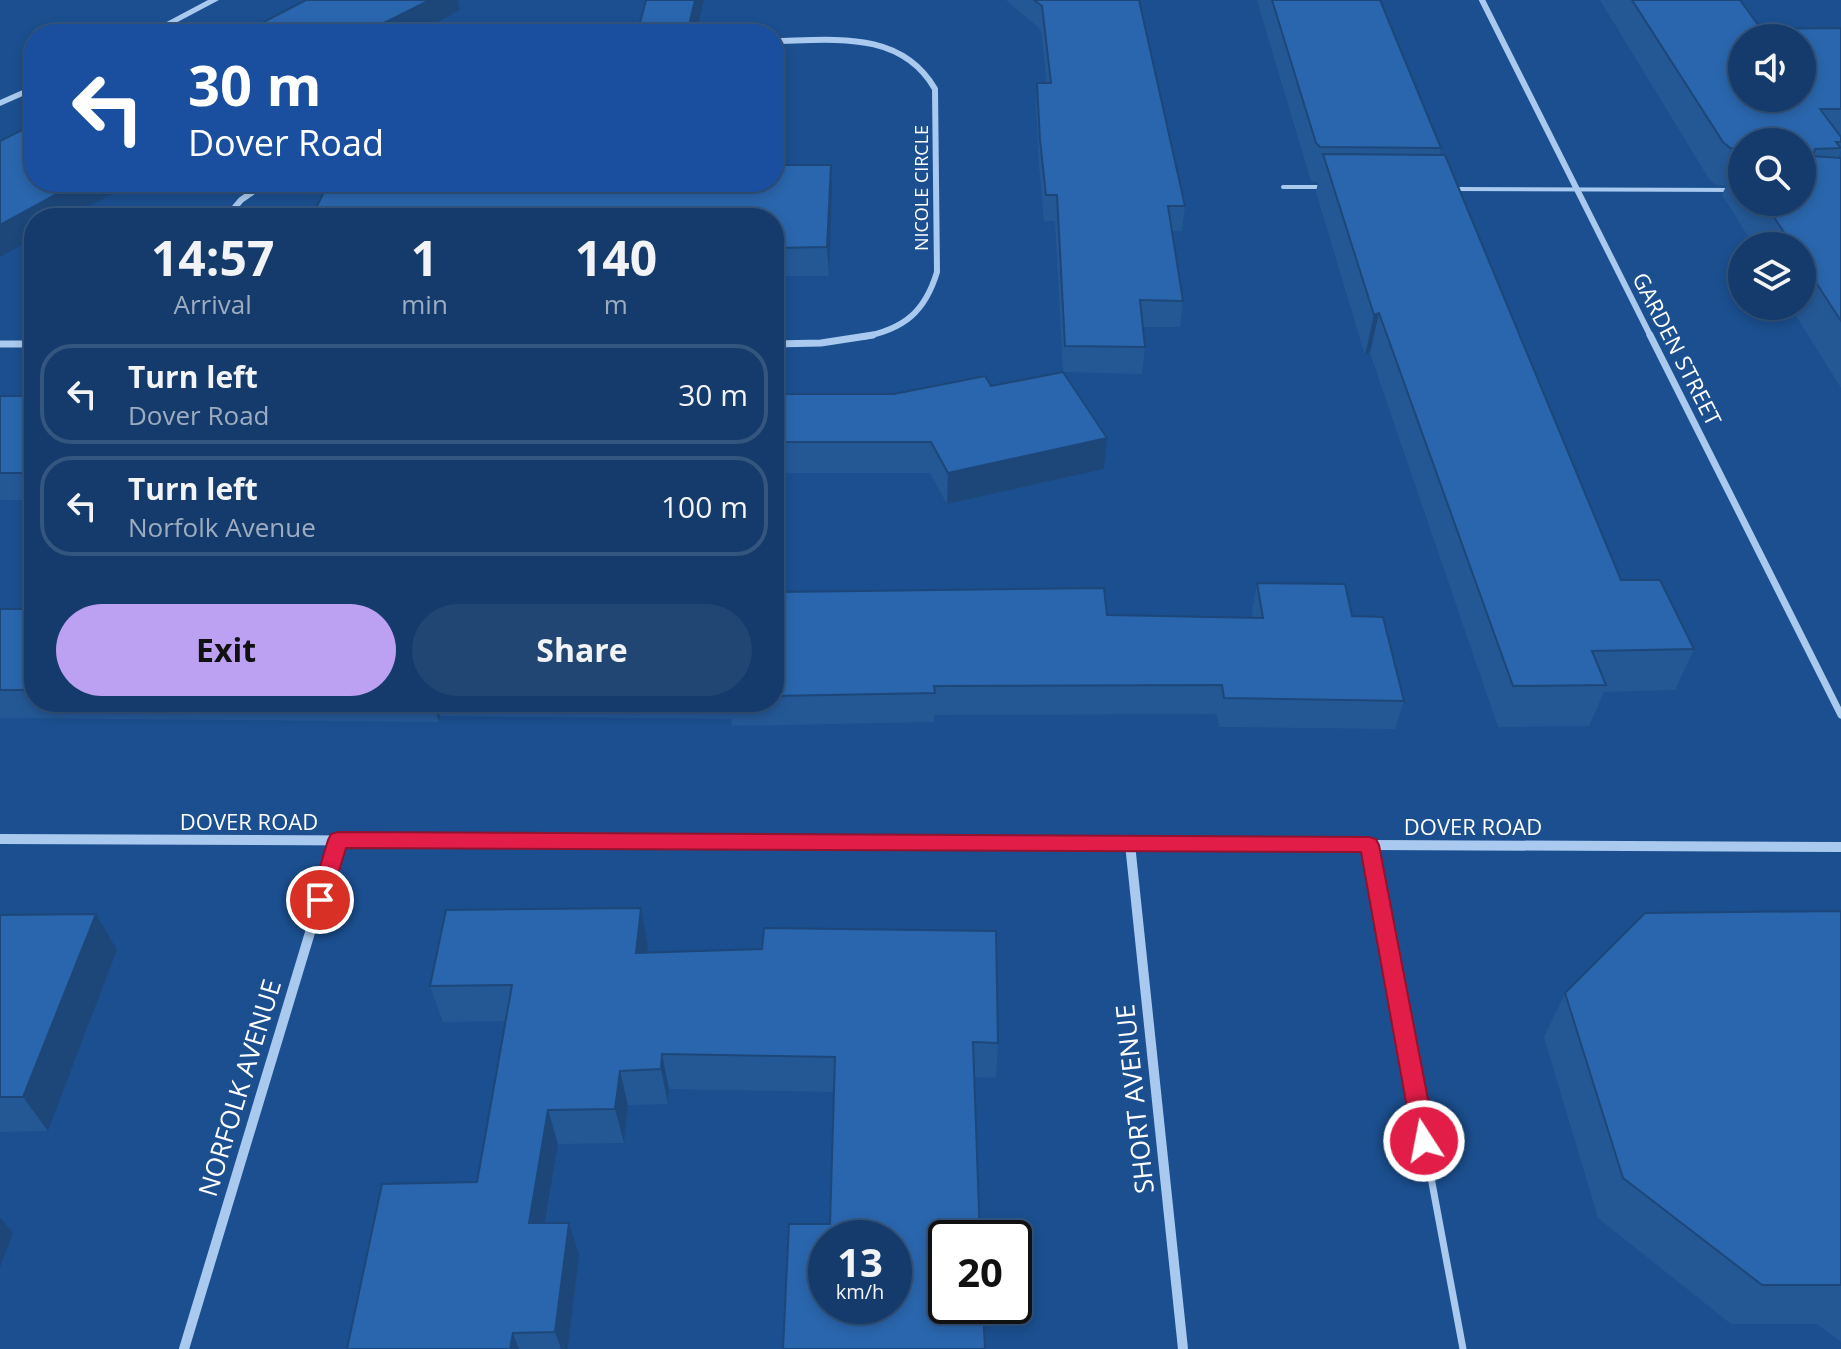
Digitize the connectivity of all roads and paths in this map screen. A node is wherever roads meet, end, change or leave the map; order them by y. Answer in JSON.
{"nodes":[{"id":1,"x":215,"y":0,"type":"edge"},
{"id":2,"x":1482,"y":0,"type":"edge"},
{"id":3,"x":168,"y":24,"type":"edge"},
{"id":4,"x":784,"y":41,"type":"edge"},
{"id":5,"x":24,"y":92,"type":"edge"},
{"id":6,"x":0,"y":103,"type":"edge"},
{"id":7,"x":1283,"y":187,"type":"dead end"},
{"id":8,"x":1329,"y":187,"type":"edge"},
{"id":9,"x":1454,"y":189,"type":"edge"},
{"id":10,"x":1728,"y":190,"type":"edge"},
{"id":11,"x":1578,"y":191,"type":"junction"},
{"id":12,"x":253,"y":192,"type":"edge"},
{"id":13,"x":234,"y":208,"type":"edge"},
{"id":14,"x":0,"y":344,"type":"edge"},
{"id":15,"x":24,"y":344,"type":"edge"},
{"id":16,"x":784,"y":344,"type":"edge"},
{"id":17,"x":1841,"y":715,"type":"edge"},
{"id":18,"x":0,"y":839,"type":"edge"},
{"id":19,"x":338,"y":840,"type":"junction"},
{"id":20,"x":1130,"y":844,"type":"junction"},
{"id":21,"x":1369,"y":845,"type":"junction"},
{"id":22,"x":1841,"y":847,"type":"edge"},
{"id":23,"x":184,"y":1349,"type":"edge"},
{"id":24,"x":1183,"y":1349,"type":"edge"},
{"id":25,"x":1463,"y":1349,"type":"edge"}],
"edges":[{"from":1,"to":3,"type":"street"},
{"from":2,"to":11,"type":"street","name":"GARDEN STREET"},
{"from":4,"to":16,"type":"street","name":"NICOLE CIRCLE"},
{"from":5,"to":6,"type":"street"},
{"from":7,"to":8,"type":"lane"},
{"from":9,"to":11,"type":"lane"},
{"from":10,"to":11,"type":"lane"},
{"from":11,"to":17,"type":"street","name":"GARDEN STREET"},
{"from":12,"to":13,"type":"street"},
{"from":14,"to":15,"type":"street"},
{"from":18,"to":19,"type":"street","name":"DOVER ROAD"},
{"from":19,"to":20,"type":"street","name":"DOVER ROAD"},
{"from":19,"to":23,"type":"street","name":"NORFOLK AVENUE"},
{"from":20,"to":21,"type":"street","name":"DOVER ROAD"},
{"from":20,"to":24,"type":"street","name":"SHORT AVENUE"},
{"from":21,"to":22,"type":"street","name":"DOVER ROAD"},
{"from":21,"to":25,"type":"lane"}]}
